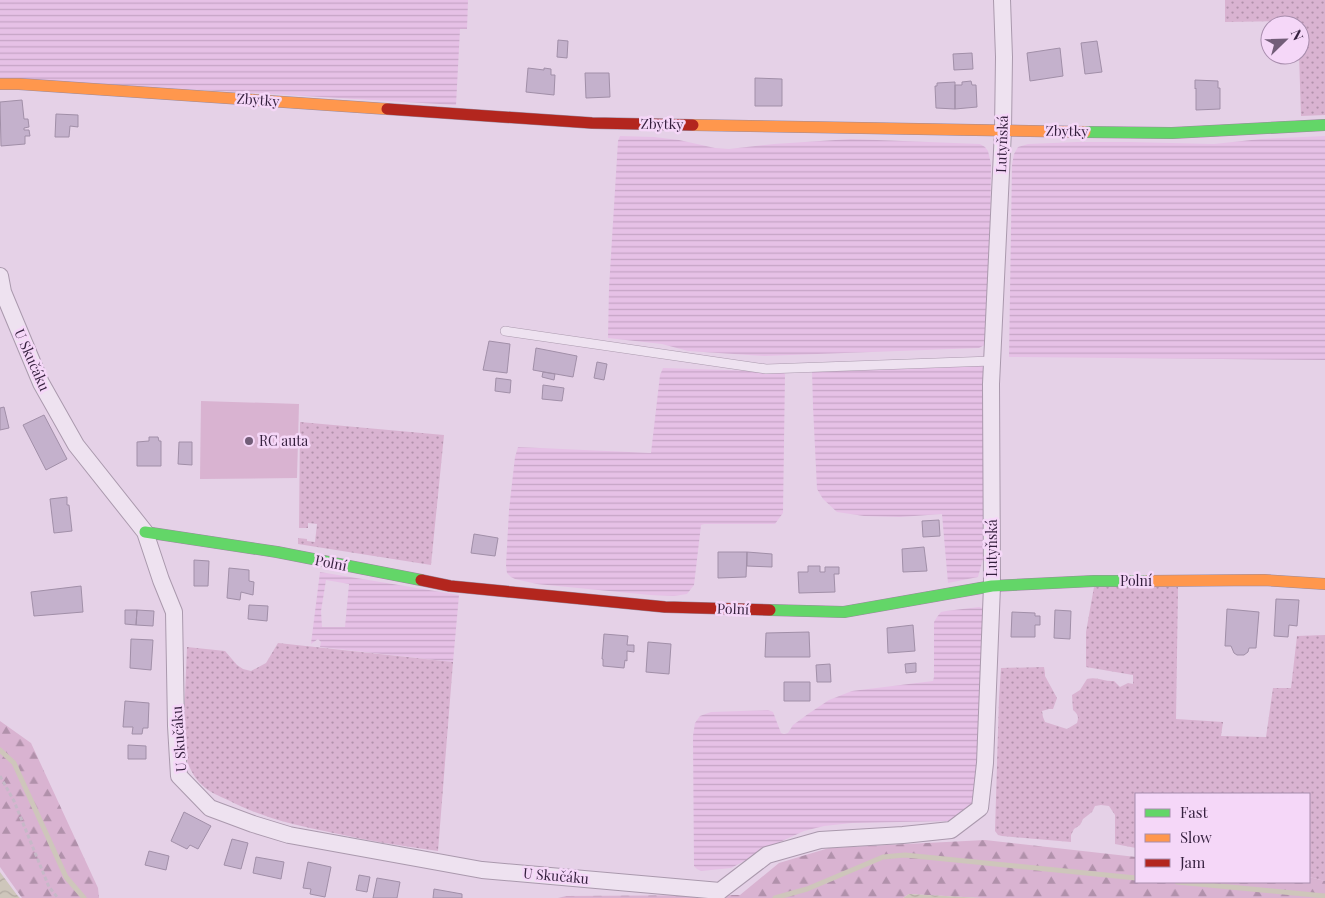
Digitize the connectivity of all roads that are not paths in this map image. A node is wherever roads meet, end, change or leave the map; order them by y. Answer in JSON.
{"nodes":[{"id":1,"x":1002,"y":0,"type":"edge"},
{"id":2,"x":0,"y":84,"type":"edge"},
{"id":3,"x":1325,"y":125,"type":"edge"},
{"id":4,"x":1003,"y":130,"type":"junction"},
{"id":5,"x":0,"y":276,"type":"edge"},
{"id":6,"x":505,"y":331,"type":"dead end"},
{"id":7,"x":992,"y":361,"type":"junction"},
{"id":8,"x":145,"y":532,"type":"junction"},
{"id":9,"x":1325,"y":584,"type":"edge"},
{"id":10,"x":992,"y":586,"type":"junction"},
{"id":11,"x":721,"y":895,"type":"edge"}],
"edges":[{"from":1,"to":4,"type":"street","name":"Lutyňská"},
{"from":2,"to":4,"type":"street","name":"Zbytky"},
{"from":3,"to":4,"type":"street","name":"Zbytky"},
{"from":4,"to":7,"type":"street","name":"Lutyňská"},
{"from":5,"to":8,"type":"street","name":"U Skučáku"},
{"from":6,"to":7,"type":"lane"},
{"from":7,"to":10,"type":"street","name":"Lutyňská"},
{"from":8,"to":10,"type":"street","name":"Polní"},
{"from":8,"to":11,"type":"street","name":"U Skučáku"},
{"from":9,"to":10,"type":"street","name":"Polní"},
{"from":10,"to":11,"type":"street","name":"Lutyňská"}]}
